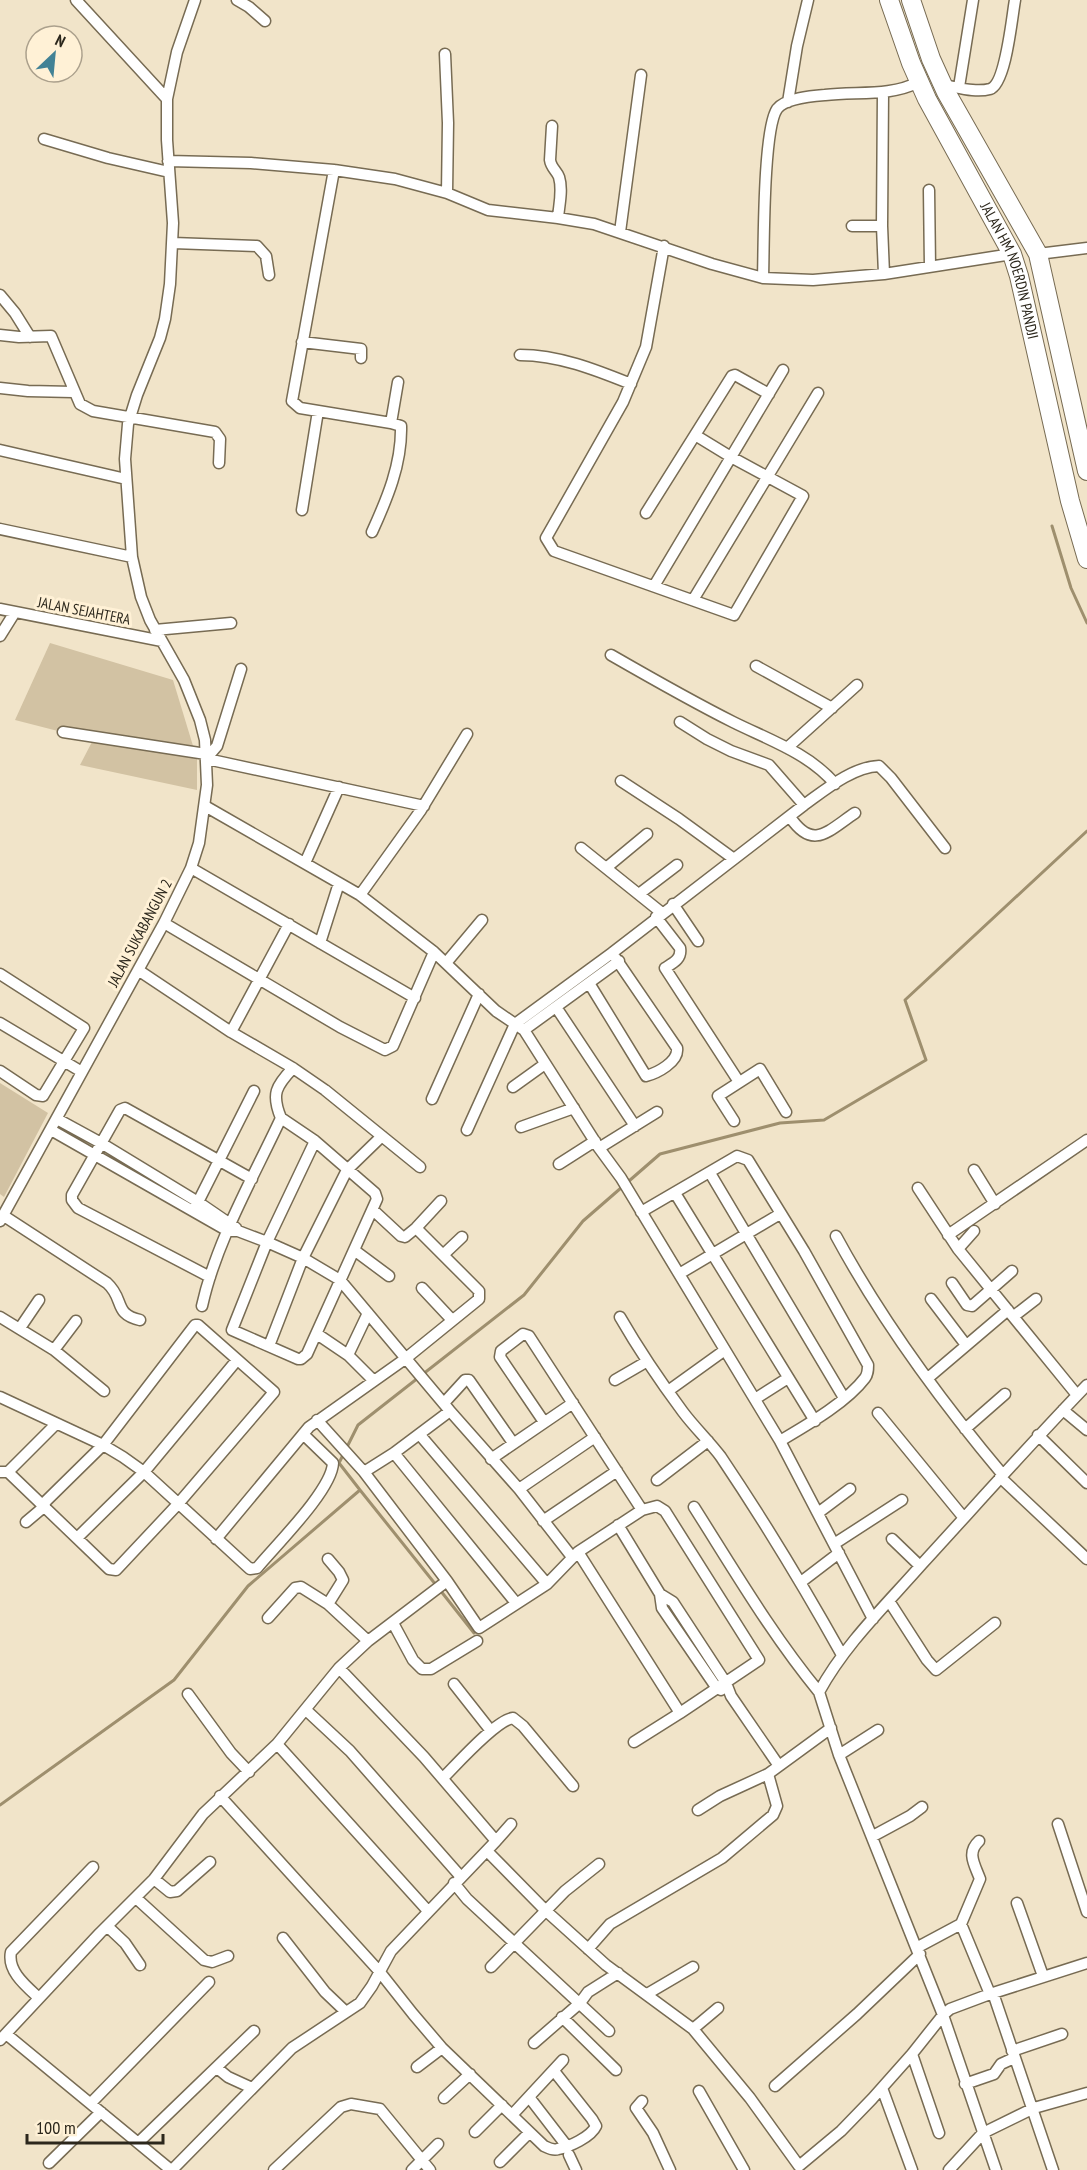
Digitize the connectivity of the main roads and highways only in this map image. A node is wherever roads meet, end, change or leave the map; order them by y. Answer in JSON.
{"nodes":[{"id":1,"x":889,"y":0,"type":"edge"},
{"id":2,"x":910,"y":0,"type":"edge"},
{"id":3,"x":1087,"y":471,"type":"edge"},
{"id":4,"x":1087,"y":559,"type":"edge"}],
"edges":[{"from":1,"to":4,"type":"main road","name":"JALAN HM NOERDIN PANDJI"},
{"from":2,"to":3,"type":"main road","name":"JALAN HM NOERDIN PANDJI"}]}
